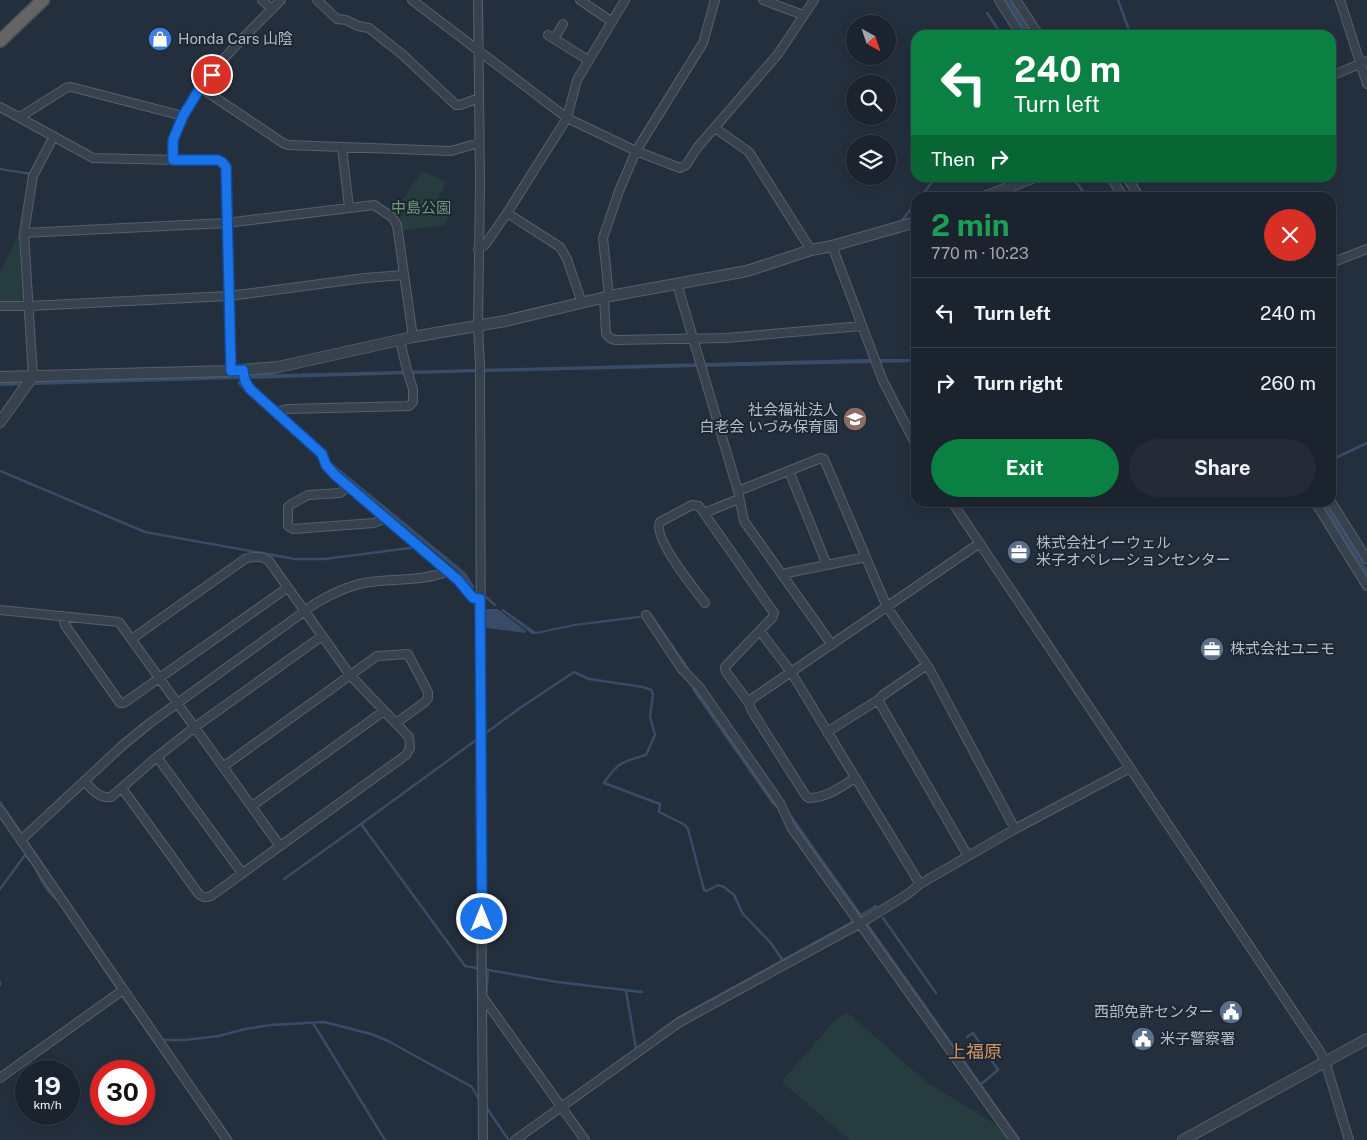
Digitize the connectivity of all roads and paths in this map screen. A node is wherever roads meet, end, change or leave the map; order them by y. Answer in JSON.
{"nodes":[{"id":1,"x":43,"y":0,"type":"edge"},
{"id":2,"x":262,"y":0,"type":"edge"},
{"id":3,"x":281,"y":0,"type":"edge"},
{"id":4,"x":316,"y":0,"type":"edge"},
{"id":5,"x":412,"y":0,"type":"edge"},
{"id":6,"x":478,"y":0,"type":"edge"},
{"id":7,"x":580,"y":0,"type":"edge"},
{"id":8,"x":624,"y":0,"type":"edge"},
{"id":9,"x":716,"y":0,"type":"edge"},
{"id":10,"x":763,"y":0,"type":"edge"},
{"id":11,"x":814,"y":0,"type":"edge"},
{"id":12,"x":999,"y":0,"type":"edge"},
{"id":13,"x":1016,"y":0,"type":"edge"},
{"id":14,"x":1340,"y":0,"type":"edge"},
{"id":15,"x":272,"y":9,"type":"junction"},
{"id":16,"x":803,"y":15,"type":"junction"},
{"id":17,"x":611,"y":21,"type":"junction"},
{"id":18,"x":562,"y":24,"type":"dead end"},
{"id":19,"x":1018,"y":30,"type":"edge"},
{"id":20,"x":1036,"y":30,"type":"edge"},
{"id":21,"x":0,"y":41,"type":"edge"},
{"id":22,"x":478,"y":50,"type":"junction"},
{"id":23,"x":588,"y":60,"type":"junction"},
{"id":24,"x":1364,"y":62,"type":"edge"},
{"id":25,"x":1336,"y":74,"type":"edge"},
{"id":26,"x":1367,"y":84,"type":"edge"},
{"id":27,"x":200,"y":88,"type":"junction"},
{"id":28,"x":479,"y":98,"type":"junction"},
{"id":29,"x":0,"y":107,"type":"edge"},
{"id":30,"x":183,"y":116,"type":"junction"},
{"id":31,"x":20,"y":117,"type":"junction"},
{"id":32,"x":567,"y":118,"type":"junction"},
{"id":33,"x":715,"y":128,"type":"junction"},
{"id":34,"x":54,"y":136,"type":"junction"},
{"id":35,"x":479,"y":143,"type":"junction"},
{"id":36,"x":342,"y":148,"type":"junction"},
{"id":37,"x":636,"y":151,"type":"junction"},
{"id":38,"x":173,"y":160,"type":"junction"},
{"id":39,"x":1022,"y":182,"type":"edge"},
{"id":40,"x":997,"y":192,"type":"edge"},
{"id":41,"x":349,"y":207,"type":"junction"},
{"id":42,"x":508,"y":213,"type":"junction"},
{"id":43,"x":226,"y":223,"type":"junction"},
{"id":44,"x":911,"y":223,"type":"edge"},
{"id":45,"x":24,"y":233,"type":"junction"},
{"id":46,"x":832,"y":246,"type":"junction"},
{"id":47,"x":478,"y":249,"type":"junction"},
{"id":48,"x":1367,"y":249,"type":"edge"},
{"id":49,"x":811,"y":250,"type":"junction"},
{"id":50,"x":1336,"y":262,"type":"edge"},
{"id":51,"x":404,"y":274,"type":"junction"},
{"id":52,"x":677,"y":284,"type":"junction"},
{"id":53,"x":228,"y":296,"type":"junction"},
{"id":54,"x":607,"y":297,"type":"junction"},
{"id":55,"x":582,"y":303,"type":"junction"},
{"id":56,"x":0,"y":306,"type":"edge"},
{"id":57,"x":29,"y":306,"type":"junction"},
{"id":58,"x":478,"y":326,"type":"junction"},
{"id":59,"x":862,"y":326,"type":"junction"},
{"id":60,"x":413,"y":337,"type":"junction"},
{"id":61,"x":693,"y":339,"type":"junction"},
{"id":62,"x":400,"y":341,"type":"junction"},
{"id":63,"x":231,"y":371,"type":"junction"},
{"id":64,"x":244,"y":375,"type":"junction"},
{"id":65,"x":34,"y":376,"type":"junction"},
{"id":66,"x":0,"y":377,"type":"edge"},
{"id":67,"x":276,"y":412,"type":"junction"},
{"id":68,"x":0,"y":422,"type":"edge"},
{"id":69,"x":911,"y":435,"type":"edge"},
{"id":70,"x":789,"y":471,"type":"junction"},
{"id":71,"x":349,"y":486,"type":"junction"},
{"id":72,"x":738,"y":495,"type":"junction"},
{"id":73,"x":955,"y":507,"type":"edge"},
{"id":74,"x":1318,"y":507,"type":"edge"},
{"id":75,"x":1335,"y":507,"type":"edge"},
{"id":76,"x":704,"y":513,"type":"junction"},
{"id":77,"x":386,"y":518,"type":"junction"},
{"id":78,"x":980,"y":544,"type":"junction"},
{"id":79,"x":1364,"y":547,"type":"edge"},
{"id":80,"x":866,"y":557,"type":"junction"},
{"id":81,"x":1367,"y":559,"type":"edge"},
{"id":82,"x":827,"y":565,"type":"junction"},
{"id":83,"x":448,"y":572,"type":"junction"},
{"id":84,"x":782,"y":574,"type":"junction"},
{"id":85,"x":1367,"y":586,"type":"edge"},
{"id":86,"x":287,"y":588,"type":"junction"},
{"id":87,"x":480,"y":599,"type":"junction"},
{"id":88,"x":705,"y":603,"type":"dead end"},
{"id":89,"x":887,"y":607,"type":"junction"},
{"id":90,"x":0,"y":610,"type":"edge"},
{"id":91,"x":304,"y":611,"type":"junction"},
{"id":92,"x":646,"y":614,"type":"dead end"},
{"id":93,"x":63,"y":616,"type":"junction"},
{"id":94,"x":760,"y":631,"type":"junction"},
{"id":95,"x":322,"y":636,"type":"junction"},
{"id":96,"x":133,"y":638,"type":"junction"},
{"id":97,"x":832,"y":644,"type":"junction"},
{"id":98,"x":927,"y":665,"type":"junction"},
{"id":99,"x":791,"y":672,"type":"junction"},
{"id":100,"x":350,"y":675,"type":"junction"},
{"id":101,"x":161,"y":678,"type":"junction"},
{"id":102,"x":878,"y":700,"type":"junction"},
{"id":103,"x":178,"y":702,"type":"junction"},
{"id":104,"x":749,"y":702,"type":"junction"},
{"id":105,"x":384,"y":711,"type":"junction"},
{"id":106,"x":396,"y":723,"type":"junction"},
{"id":107,"x":196,"y":727,"type":"junction"},
{"id":108,"x":827,"y":732,"type":"junction"},
{"id":109,"x":157,"y":757,"type":"junction"},
{"id":110,"x":224,"y":766,"type":"junction"},
{"id":111,"x":1130,"y":768,"type":"junction"},
{"id":112,"x":855,"y":778,"type":"junction"},
{"id":113,"x":84,"y":781,"type":"junction"},
{"id":114,"x":122,"y":788,"type":"junction"},
{"id":115,"x":252,"y":806,"type":"junction"},
{"id":116,"x":0,"y":810,"type":"edge"},
{"id":117,"x":1016,"y":829,"type":"junction"},
{"id":118,"x":20,"y":840,"type":"junction"},
{"id":119,"x":280,"y":846,"type":"junction"},
{"id":120,"x":968,"y":856,"type":"junction"},
{"id":121,"x":242,"y":873,"type":"junction"},
{"id":122,"x":920,"y":884,"type":"junction"},
{"id":123,"x":861,"y":921,"type":"junction"},
{"id":124,"x":123,"y":990,"type":"junction"},
{"id":125,"x":482,"y":996,"type":"junction"},
{"id":126,"x":1367,"y":1039,"type":"edge"},
{"id":127,"x":1325,"y":1062,"type":"junction"},
{"id":128,"x":0,"y":1078,"type":"edge"},
{"id":129,"x":562,"y":1106,"type":"junction"},
{"id":130,"x":226,"y":1140,"type":"edge"},
{"id":131,"x":483,"y":1140,"type":"edge"},
{"id":132,"x":515,"y":1140,"type":"edge"},
{"id":133,"x":585,"y":1140,"type":"edge"},
{"id":134,"x":1014,"y":1140,"type":"edge"},
{"id":135,"x":1183,"y":1140,"type":"edge"},
{"id":136,"x":1349,"y":1140,"type":"edge"}],
"edges":[{"from":1,"to":21,"type":"highway"},
{"from":2,"to":15,"type":"street"},
{"from":3,"to":15,"type":"street"},
{"from":4,"to":28,"type":"street"},
{"from":5,"to":22,"type":"street"},
{"from":6,"to":22,"type":"street"},
{"from":7,"to":17,"type":"street"},
{"from":8,"to":17,"type":"street"},
{"from":9,"to":37,"type":"street"},
{"from":10,"to":16,"type":"street"},
{"from":11,"to":16,"type":"street"},
{"from":12,"to":19,"type":"street"},
{"from":13,"to":20,"type":"street"},
{"from":14,"to":24,"type":"street"},
{"from":15,"to":27,"type":"street"},
{"from":16,"to":33,"type":"street"},
{"from":17,"to":23,"type":"street"},
{"from":18,"to":23,"type":"street"},
{"from":22,"to":28,"type":"street"},
{"from":22,"to":32,"type":"street"},
{"from":23,"to":32,"type":"street"},
{"from":24,"to":25,"type":"street"},
{"from":24,"to":26,"type":"street"},
{"from":27,"to":30,"type":"street"},
{"from":27,"to":36,"type":"street"},
{"from":28,"to":35,"type":"street"},
{"from":29,"to":31,"type":"street"},
{"from":30,"to":31,"type":"street"},
{"from":30,"to":38,"type":"street"},
{"from":31,"to":34,"type":"street"},
{"from":32,"to":37,"type":"street"},
{"from":32,"to":42,"type":"street"},
{"from":33,"to":37,"type":"street"},
{"from":33,"to":49,"type":"street"},
{"from":34,"to":38,"type":"street"},
{"from":34,"to":45,"type":"street"},
{"from":35,"to":36,"type":"street"},
{"from":35,"to":47,"type":"street"},
{"from":36,"to":41,"type":"street"},
{"from":37,"to":54,"type":"street"},
{"from":38,"to":43,"type":"street"},
{"from":39,"to":40,"type":"street"},
{"from":41,"to":43,"type":"street"},
{"from":41,"to":51,"type":"street"},
{"from":42,"to":47,"type":"street"},
{"from":42,"to":55,"type":"street"},
{"from":43,"to":45,"type":"street"},
{"from":43,"to":53,"type":"street"},
{"from":44,"to":46,"type":"street"},
{"from":45,"to":57,"type":"street"},
{"from":46,"to":49,"type":"street"},
{"from":46,"to":59,"type":"street"},
{"from":47,"to":58,"type":"street"},
{"from":48,"to":50,"type":"street"},
{"from":49,"to":52,"type":"street"},
{"from":51,"to":53,"type":"street"},
{"from":51,"to":60,"type":"street"},
{"from":52,"to":54,"type":"street"},
{"from":52,"to":61,"type":"street"},
{"from":53,"to":57,"type":"street"},
{"from":53,"to":63,"type":"street"},
{"from":54,"to":55,"type":"street"},
{"from":54,"to":61,"type":"street"},
{"from":55,"to":58,"type":"street"},
{"from":56,"to":57,"type":"street"},
{"from":57,"to":65,"type":"street"},
{"from":58,"to":60,"type":"street"},
{"from":58,"to":87,"type":"street"},
{"from":59,"to":61,"type":"street"},
{"from":59,"to":69,"type":"street"},
{"from":60,"to":62,"type":"street"},
{"from":61,"to":72,"type":"street"},
{"from":62,"to":64,"type":"street"},
{"from":62,"to":67,"type":"street"},
{"from":63,"to":64,"type":"street"},
{"from":63,"to":65,"type":"street"},
{"from":64,"to":67,"type":"street"},
{"from":65,"to":66,"type":"street"},
{"from":65,"to":68,"type":"street"},
{"from":67,"to":71,"type":"street"},
{"from":70,"to":72,"type":"street"},
{"from":70,"to":80,"type":"street"},
{"from":70,"to":82,"type":"street"},
{"from":71,"to":77,"type":"street"},
{"from":71,"to":77,"type":"street"},
{"from":72,"to":76,"type":"street"},
{"from":72,"to":84,"type":"street"},
{"from":73,"to":78,"type":"street"},
{"from":74,"to":85,"type":"street"},
{"from":75,"to":79,"type":"street"},
{"from":76,"to":88,"type":"street"},
{"from":76,"to":94,"type":"street"},
{"from":77,"to":83,"type":"street"},
{"from":78,"to":89,"type":"street"},
{"from":78,"to":111,"type":"street"},
{"from":79,"to":81,"type":"street"},
{"from":80,"to":82,"type":"street"},
{"from":80,"to":89,"type":"street"},
{"from":82,"to":84,"type":"street"},
{"from":83,"to":87,"type":"street"},
{"from":83,"to":91,"type":"street"},
{"from":84,"to":97,"type":"street"},
{"from":86,"to":91,"type":"street"},
{"from":86,"to":96,"type":"street"},
{"from":86,"to":101,"type":"street"},
{"from":87,"to":125,"type":"street"},
{"from":89,"to":97,"type":"street"},
{"from":89,"to":98,"type":"street"},
{"from":90,"to":93,"type":"street"},
{"from":91,"to":95,"type":"street"},
{"from":91,"to":103,"type":"street"},
{"from":92,"to":123,"type":"street"},
{"from":93,"to":96,"type":"street"},
{"from":93,"to":101,"type":"street"},
{"from":94,"to":99,"type":"street"},
{"from":94,"to":104,"type":"street"},
{"from":95,"to":100,"type":"street"},
{"from":95,"to":107,"type":"street"},
{"from":96,"to":101,"type":"street"},
{"from":97,"to":99,"type":"street"},
{"from":98,"to":102,"type":"street"},
{"from":98,"to":117,"type":"street"},
{"from":99,"to":104,"type":"street"},
{"from":99,"to":108,"type":"street"},
{"from":100,"to":105,"type":"street"},
{"from":100,"to":106,"type":"street"},
{"from":100,"to":110,"type":"street"},
{"from":101,"to":103,"type":"street"},
{"from":102,"to":108,"type":"street"},
{"from":102,"to":120,"type":"street"},
{"from":103,"to":107,"type":"street"},
{"from":103,"to":113,"type":"street"},
{"from":104,"to":112,"type":"street"},
{"from":105,"to":106,"type":"street"},
{"from":105,"to":115,"type":"street"},
{"from":106,"to":119,"type":"street"},
{"from":107,"to":109,"type":"street"},
{"from":107,"to":110,"type":"street"},
{"from":108,"to":112,"type":"street"},
{"from":109,"to":114,"type":"street"},
{"from":109,"to":121,"type":"street"},
{"from":110,"to":115,"type":"street"},
{"from":111,"to":117,"type":"street"},
{"from":111,"to":127,"type":"street"},
{"from":112,"to":122,"type":"street"},
{"from":113,"to":114,"type":"street"},
{"from":113,"to":118,"type":"street"},
{"from":114,"to":121,"type":"street"},
{"from":115,"to":119,"type":"street"},
{"from":116,"to":118,"type":"street"},
{"from":117,"to":120,"type":"street"},
{"from":118,"to":124,"type":"street"},
{"from":119,"to":121,"type":"street"},
{"from":120,"to":122,"type":"street"},
{"from":122,"to":123,"type":"street"},
{"from":123,"to":129,"type":"street"},
{"from":123,"to":134,"type":"street"},
{"from":124,"to":128,"type":"street"},
{"from":124,"to":130,"type":"street"},
{"from":125,"to":129,"type":"street"},
{"from":125,"to":131,"type":"street"},
{"from":126,"to":127,"type":"street"},
{"from":127,"to":135,"type":"street"},
{"from":127,"to":136,"type":"street"},
{"from":129,"to":132,"type":"street"},
{"from":129,"to":133,"type":"street"}]}
